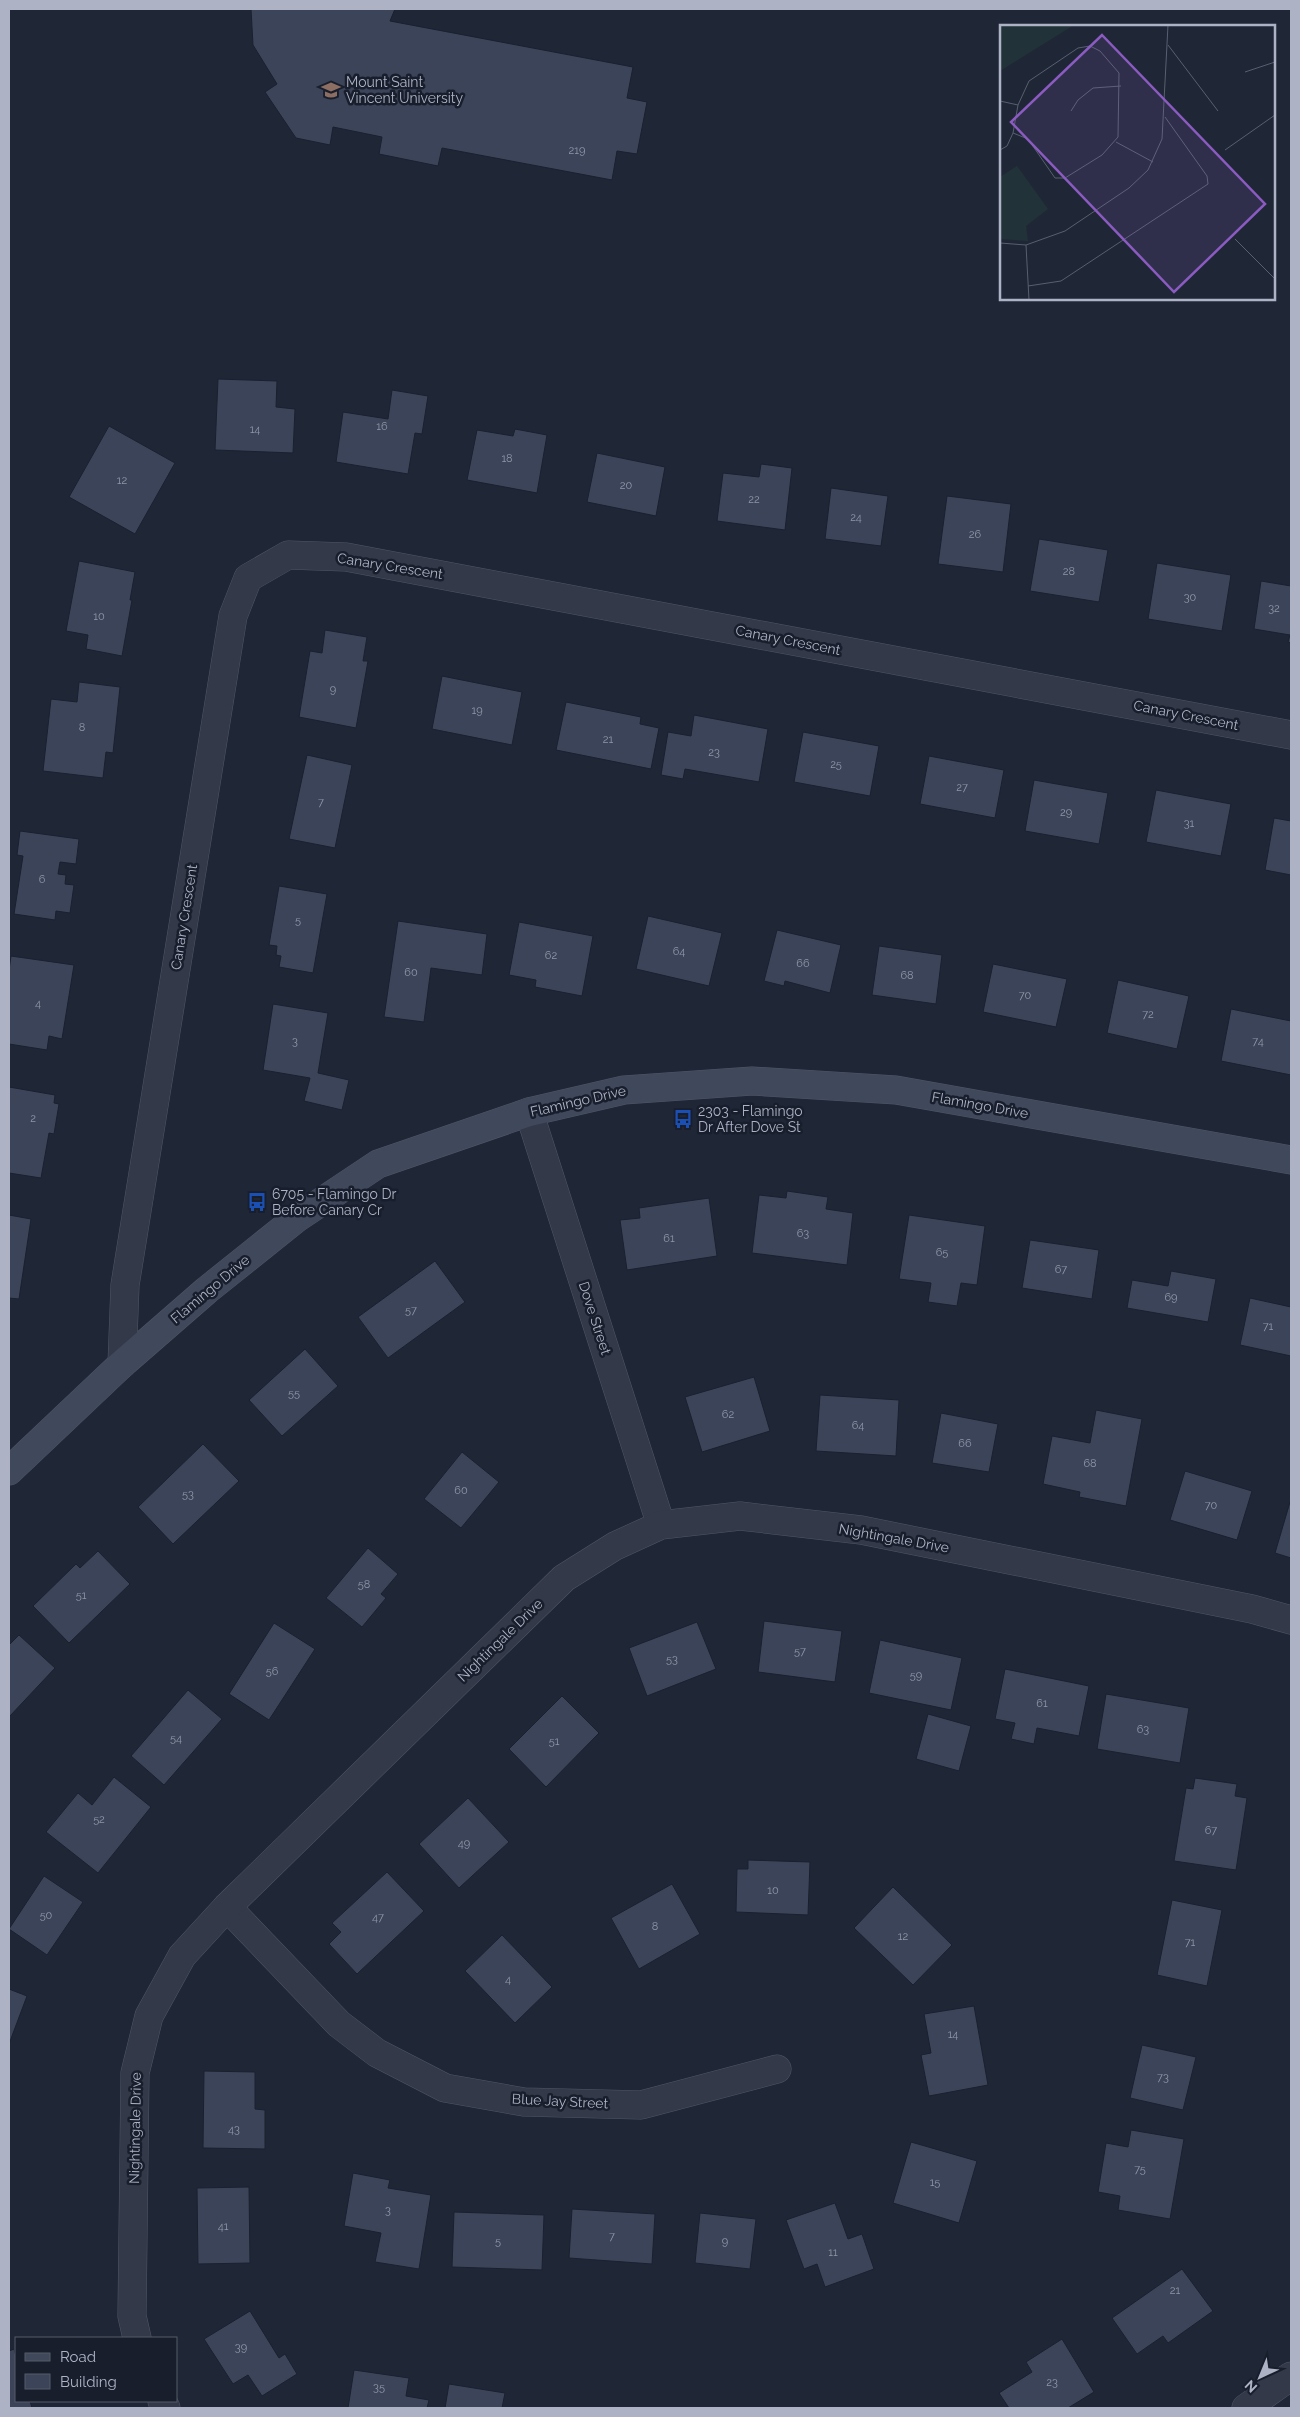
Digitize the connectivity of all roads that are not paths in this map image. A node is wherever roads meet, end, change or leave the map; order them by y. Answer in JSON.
{"nodes":[{"id":1,"x":1291,"y":735,"type":"edge"},
{"id":2,"x":529,"y":1112,"type":"junction"},
{"id":3,"x":1291,"y":1160,"type":"edge"},
{"id":4,"x":122,"y":1364,"type":"junction"},
{"id":5,"x":9,"y":1471,"type":"edge"},
{"id":6,"x":661,"y":1525,"type":"junction"},
{"id":7,"x":1291,"y":1620,"type":"edge"},
{"id":8,"x":226,"y":1907,"type":"junction"},
{"id":9,"x":777,"y":2069,"type":"dead end"},
{"id":10,"x":137,"y":2337,"type":"edge"},
{"id":11,"x":1291,"y":2376,"type":"edge"},
{"id":12,"x":1246,"y":2408,"type":"edge"}],
"edges":[{"from":1,"to":4,"type":"street","name":"Canary Crescent"},
{"from":2,"to":3,"type":"street","name":"Flamingo Drive"},
{"from":2,"to":4,"type":"street","name":"Flamingo Drive"},
{"from":2,"to":6,"type":"street","name":"Dove Street"},
{"from":4,"to":5,"type":"street","name":"Flamingo Drive"},
{"from":6,"to":7,"type":"street","name":"Nightingale Drive"},
{"from":6,"to":8,"type":"street","name":"Nightingale Drive"},
{"from":8,"to":9,"type":"street","name":"Blue Jay Street"},
{"from":8,"to":10,"type":"street","name":"Nightingale Drive"},
{"from":11,"to":12,"type":"street"}]}
